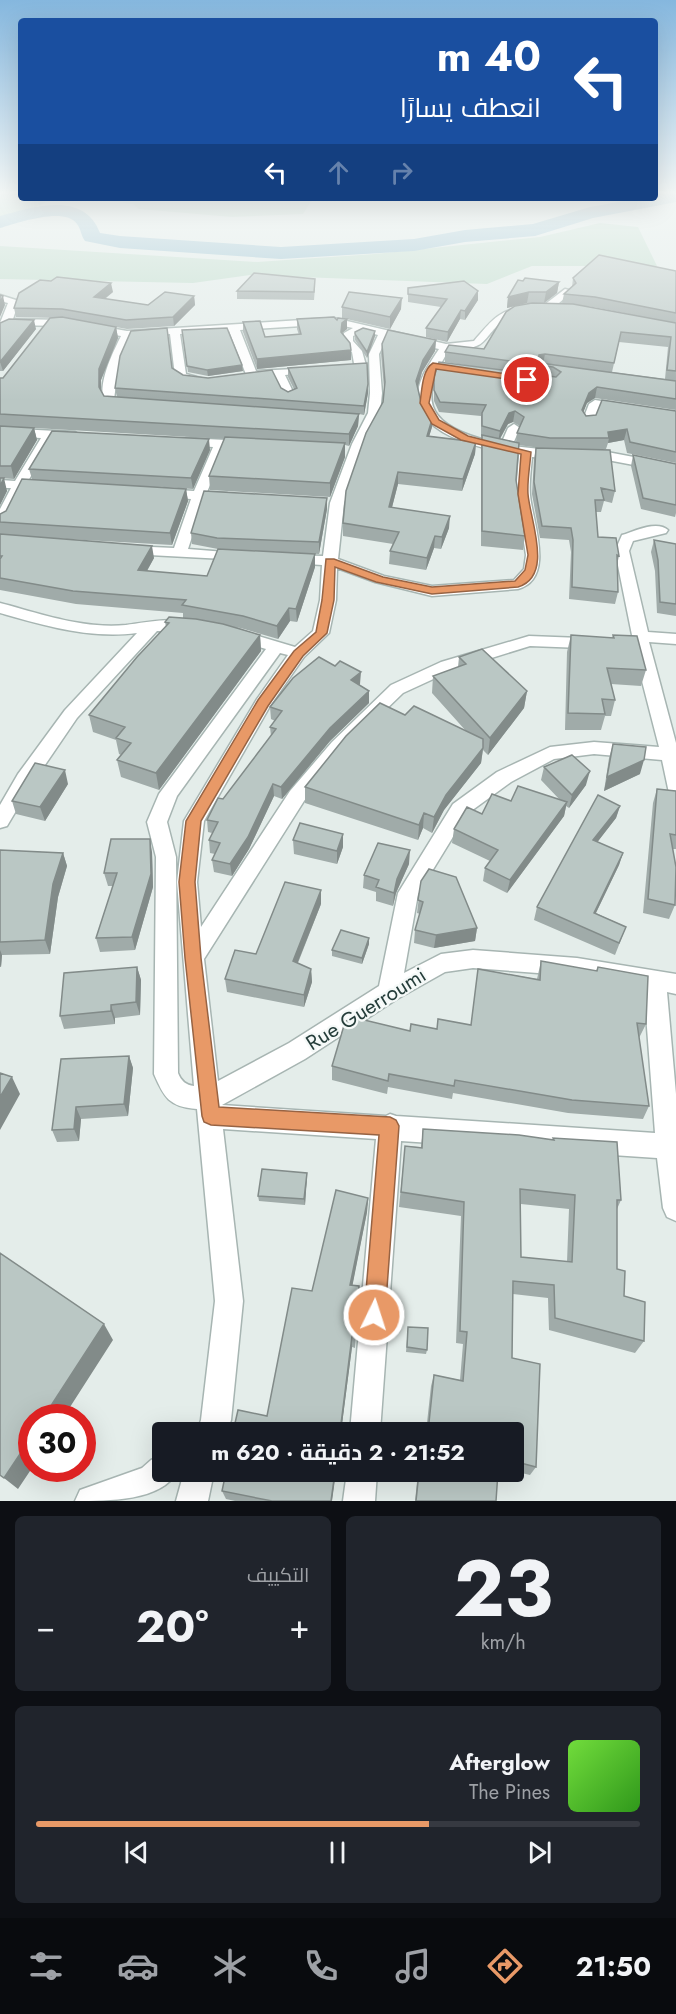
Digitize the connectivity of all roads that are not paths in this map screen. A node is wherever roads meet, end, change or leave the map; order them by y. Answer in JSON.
{"nodes":[{"id":1,"x":568,"y":291,"type":"edge"},
{"id":2,"x":0,"y":298,"type":"edge"},
{"id":3,"x":3,"y":325,"type":"edge"},
{"id":4,"x":362,"y":327,"type":"junction"},
{"id":5,"x":234,"y":329,"type":"junction"},
{"id":6,"x":175,"y":332,"type":"junction"},
{"id":7,"x":127,"y":334,"type":"junction"},
{"id":8,"x":384,"y":334,"type":"junction"},
{"id":9,"x":446,"y":347,"type":"junction"},
{"id":10,"x":357,"y":367,"type":"edge"},
{"id":11,"x":325,"y":368,"type":"edge"},
{"id":12,"x":278,"y":372,"type":"junction"},
{"id":13,"x":214,"y":381,"type":"edge"},
{"id":14,"x":289,"y":396,"type":"edge"},
{"id":15,"x":143,"y":408,"type":"edge"},
{"id":16,"x":641,"y":411,"type":"edge"},
{"id":17,"x":588,"y":422,"type":"edge"},
{"id":18,"x":514,"y":428,"type":"dead end"},
{"id":19,"x":0,"y":432,"type":"edge"},
{"id":20,"x":50,"y":434,"type":"junction"},
{"id":21,"x":84,"y":436,"type":"edge"},
{"id":22,"x":175,"y":441,"type":"edge"},
{"id":23,"x":221,"y":444,"type":"junction"},
{"id":24,"x":255,"y":446,"type":"edge"},
{"id":25,"x":505,"y":448,"type":"junction"},
{"id":26,"x":526,"y":452,"type":"junction"},
{"id":27,"x":676,"y":469,"type":"edge"},
{"id":28,"x":0,"y":484,"type":"edge"},
{"id":29,"x":19,"y":485,"type":"junction"},
{"id":30,"x":53,"y":487,"type":"edge"},
{"id":31,"x":143,"y":492,"type":"edge"},
{"id":32,"x":200,"y":495,"type":"junction"},
{"id":33,"x":245,"y":498,"type":"edge"},
{"id":34,"x":0,"y":523,"type":"edge"},
{"id":35,"x":661,"y":530,"type":"dead end"},
{"id":36,"x":120,"y":549,"type":"edge"},
{"id":37,"x":179,"y":554,"type":"junction"},
{"id":38,"x":249,"y":557,"type":"edge"},
{"id":39,"x":272,"y":558,"type":"edge"},
{"id":40,"x":330,"y":561,"type":"junction"},
{"id":41,"x":0,"y":608,"type":"edge"},
{"id":42,"x":153,"y":626,"type":"junction"},
{"id":43,"x":200,"y":629,"type":"edge"},
{"id":44,"x":222,"y":632,"type":"edge"},
{"id":45,"x":676,"y":639,"type":"edge"},
{"id":46,"x":641,"y":641,"type":"junction"},
{"id":47,"x":275,"y":648,"type":"junction"},
{"id":48,"x":298,"y":653,"type":"junction"},
{"id":49,"x":670,"y":754,"type":"junction"},
{"id":50,"x":676,"y":788,"type":"edge"},
{"id":51,"x":0,"y":821,"type":"edge"},
{"id":52,"x":193,"y":958,"type":"junction"},
{"id":53,"x":666,"y":983,"type":"edge"},
{"id":54,"x":389,"y":992,"type":"junction"},
{"id":55,"x":210,"y":1108,"type":"junction"},
{"id":56,"x":390,"y":1126,"type":"junction"},
{"id":57,"x":672,"y":1147,"type":"edge"},
{"id":58,"x":676,"y":1208,"type":"edge"},
{"id":59,"x":211,"y":1422,"type":"edge"},
{"id":60,"x":366,"y":1422,"type":"edge"},
{"id":61,"x":152,"y":1480,"type":"edge"},
{"id":62,"x":197,"y":1482,"type":"edge"},
{"id":63,"x":361,"y":1482,"type":"edge"},
{"id":64,"x":91,"y":1501,"type":"edge"},
{"id":65,"x":192,"y":1501,"type":"edge"},
{"id":66,"x":359,"y":1501,"type":"edge"}],
"edges":[{"from":1,"to":9,"type":"street"},
{"from":2,"to":3,"type":"street"},
{"from":3,"to":7,"type":"street"},
{"from":4,"to":5,"type":"street"},
{"from":4,"to":8,"type":"street"},
{"from":4,"to":10,"type":"street"},
{"from":5,"to":6,"type":"street"},
{"from":5,"to":12,"type":"street"},
{"from":6,"to":7,"type":"street"},
{"from":6,"to":13,"type":"street"},
{"from":7,"to":15,"type":"street"},
{"from":8,"to":9,"type":"street"},
{"from":8,"to":40,"type":"street"},
{"from":9,"to":25,"type":"street"},
{"from":11,"to":12,"type":"street"},
{"from":12,"to":14,"type":"street"},
{"from":16,"to":17,"type":"street"},
{"from":18,"to":25,"type":"street"},
{"from":19,"to":20,"type":"street"},
{"from":20,"to":21,"type":"street"},
{"from":20,"to":29,"type":"street"},
{"from":22,"to":23,"type":"street"},
{"from":23,"to":24,"type":"street"},
{"from":23,"to":32,"type":"street"},
{"from":25,"to":26,"type":"street"},
{"from":26,"to":27,"type":"street"},
{"from":26,"to":40,"type":"street"},
{"from":28,"to":29,"type":"street"},
{"from":29,"to":30,"type":"street"},
{"from":29,"to":34,"type":"street"},
{"from":31,"to":32,"type":"street"},
{"from":32,"to":33,"type":"street"},
{"from":32,"to":37,"type":"street"},
{"from":35,"to":46,"type":"street"},
{"from":36,"to":37,"type":"street"},
{"from":37,"to":38,"type":"street"},
{"from":39,"to":40,"type":"street"},
{"from":40,"to":48,"type":"street"},
{"from":41,"to":42,"type":"street"},
{"from":42,"to":43,"type":"street"},
{"from":42,"to":51,"type":"street"},
{"from":44,"to":47,"type":"street"},
{"from":45,"to":46,"type":"street"},
{"from":46,"to":49,"type":"street"},
{"from":46,"to":52,"type":"street"},
{"from":47,"to":48,"type":"street"},
{"from":47,"to":55,"type":"street"},
{"from":48,"to":52,"type":"street"},
{"from":49,"to":50,"type":"street"},
{"from":49,"to":54,"type":"street"},
{"from":52,"to":55,"type":"street"},
{"from":53,"to":54,"type":"street","name":"Rue Guerroumi"},
{"from":53,"to":57,"type":"street"},
{"from":54,"to":55,"type":"street","name":"Rue Guerroumi"},
{"from":55,"to":56,"type":"street"},
{"from":55,"to":59,"type":"street"},
{"from":56,"to":57,"type":"street"},
{"from":56,"to":60,"type":"street"},
{"from":57,"to":58,"type":"street"},
{"from":61,"to":64,"type":"street"},
{"from":62,"to":65,"type":"street"},
{"from":63,"to":66,"type":"street"}]}
